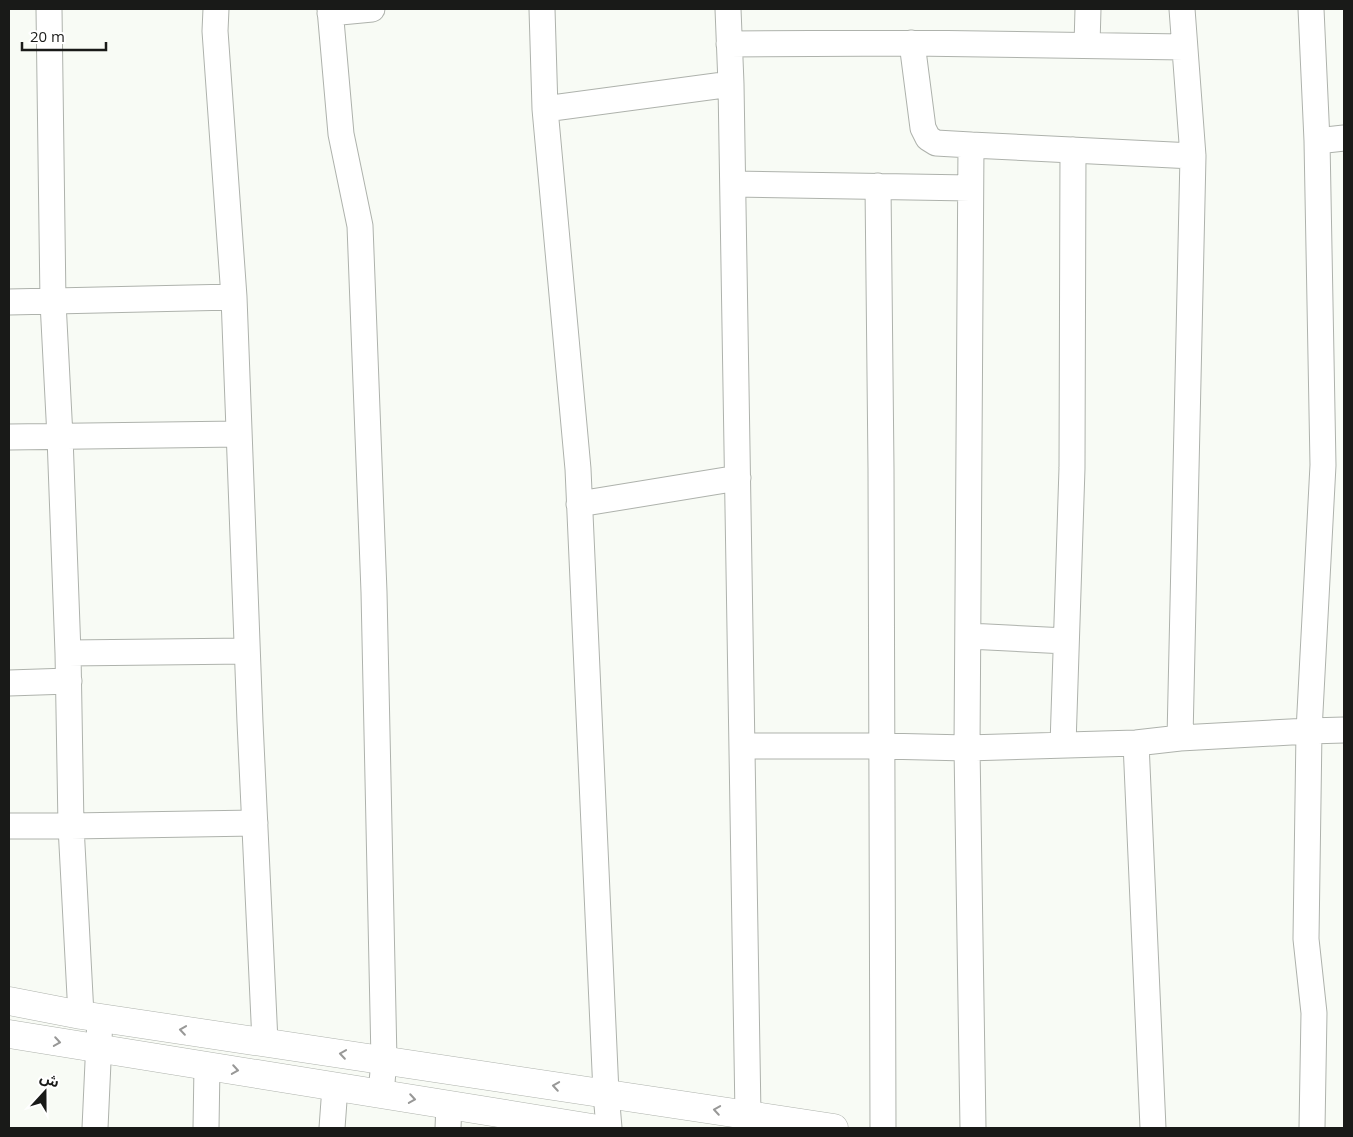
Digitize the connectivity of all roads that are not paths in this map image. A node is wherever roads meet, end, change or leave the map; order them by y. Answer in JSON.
{"nodes":[{"id":1,"x":49,"y":9,"type":"edge"},
{"id":2,"x":216,"y":9,"type":"edge"},
{"id":3,"x":372,"y":9,"type":"edge"},
{"id":4,"x":542,"y":9,"type":"edge"},
{"id":5,"x":728,"y":9,"type":"edge"},
{"id":6,"x":1088,"y":9,"type":"edge"},
{"id":7,"x":1182,"y":9,"type":"edge"},
{"id":8,"x":1311,"y":9,"type":"edge"},
{"id":9,"x":330,"y":11,"type":"edge"},
{"id":10,"x":912,"y":43,"type":"junction"},
{"id":11,"x":729,"y":44,"type":"junction"},
{"id":12,"x":1088,"y":45,"type":"junction"},
{"id":13,"x":1184,"y":46,"type":"junction"},
{"id":14,"x":731,"y":84,"type":"junction"},
{"id":15,"x":545,"y":109,"type":"junction"},
{"id":16,"x":1344,"y":138,"type":"edge"},
{"id":17,"x":1316,"y":141,"type":"junction"},
{"id":18,"x":970,"y":145,"type":"junction"},
{"id":19,"x":1073,"y":150,"type":"junction"},
{"id":20,"x":1193,"y":156,"type":"junction"},
{"id":21,"x":733,"y":184,"type":"junction"},
{"id":22,"x":878,"y":186,"type":"junction"},
{"id":23,"x":970,"y":188,"type":"junction"},
{"id":24,"x":234,"y":297,"type":"junction"},
{"id":25,"x":9,"y":302,"type":"edge"},
{"id":26,"x":53,"y":302,"type":"junction"},
{"id":27,"x":239,"y":434,"type":"junction"},
{"id":28,"x":9,"y":437,"type":"edge"},
{"id":29,"x":60,"y":437,"type":"junction"},
{"id":30,"x":738,"y":478,"type":"junction"},
{"id":31,"x":579,"y":504,"type":"junction"},
{"id":32,"x":968,"y":636,"type":"junction"},
{"id":33,"x":1066,"y":641,"type":"junction"},
{"id":34,"x":248,"y":651,"type":"junction"},
{"id":35,"x":68,"y":653,"type":"junction"},
{"id":36,"x":68,"y":681,"type":"junction"},
{"id":37,"x":9,"y":683,"type":"edge"},
{"id":38,"x":1309,"y":730,"type":"junction"},
{"id":39,"x":1344,"y":730,"type":"edge"},
{"id":40,"x":1180,"y":738,"type":"junction"},
{"id":41,"x":1136,"y":743,"type":"junction"},
{"id":42,"x":1063,"y":745,"type":"junction"},
{"id":43,"x":742,"y":746,"type":"junction"},
{"id":44,"x":882,"y":746,"type":"junction"},
{"id":45,"x":968,"y":748,"type":"junction"},
{"id":46,"x":255,"y":823,"type":"junction"},
{"id":47,"x":9,"y":826,"type":"edge"},
{"id":48,"x":72,"y":826,"type":"junction"},
{"id":49,"x":9,"y":1001,"type":"edge"},
{"id":50,"x":90,"y":1016,"type":"junction"},
{"id":51,"x":9,"y":1034,"type":"edge"},
{"id":52,"x":266,"y":1042,"type":"junction"},
{"id":53,"x":99,"y":1049,"type":"junction"},
{"id":54,"x":384,"y":1060,"type":"junction"},
{"id":55,"x":207,"y":1066,"type":"junction"},
{"id":56,"x":335,"y":1087,"type":"junction"},
{"id":57,"x":606,"y":1093,"type":"junction"},
{"id":58,"x":381,"y":1094,"type":"junction"},
{"id":59,"x":748,"y":1115,"type":"junction"},
{"id":60,"x":448,"y":1117,"type":"edge"},
{"id":61,"x":95,"y":1128,"type":"edge"},
{"id":62,"x":206,"y":1128,"type":"edge"},
{"id":63,"x":332,"y":1128,"type":"edge"},
{"id":64,"x":592,"y":1128,"type":"edge"},
{"id":65,"x":610,"y":1128,"type":"edge"},
{"id":66,"x":834,"y":1128,"type":"edge"},
{"id":67,"x":883,"y":1128,"type":"edge"},
{"id":68,"x":973,"y":1128,"type":"edge"},
{"id":69,"x":1153,"y":1128,"type":"edge"},
{"id":70,"x":1312,"y":1128,"type":"edge"}],
"edges":[{"from":1,"to":26,"type":"street"},
{"from":2,"to":24,"type":"street"},
{"from":3,"to":9,"type":"street"},
{"from":4,"to":15,"type":"street"},
{"from":5,"to":11,"type":"street"},
{"from":6,"to":12,"type":"street"},
{"from":7,"to":13,"type":"street"},
{"from":8,"to":17,"type":"street"},
{"from":9,"to":54,"type":"street"},
{"from":10,"to":11,"type":"street"},
{"from":10,"to":12,"type":"street"},
{"from":10,"to":18,"type":"street"},
{"from":11,"to":14,"type":"street"},
{"from":12,"to":13,"type":"street"},
{"from":13,"to":20,"type":"street"},
{"from":14,"to":15,"type":"street"},
{"from":14,"to":21,"type":"street"},
{"from":15,"to":31,"type":"street"},
{"from":16,"to":17,"type":"street"},
{"from":17,"to":38,"type":"street"},
{"from":18,"to":19,"type":"street"},
{"from":18,"to":23,"type":"street"},
{"from":19,"to":20,"type":"street"},
{"from":19,"to":33,"type":"street"},
{"from":20,"to":40,"type":"street"},
{"from":21,"to":22,"type":"street"},
{"from":21,"to":30,"type":"street"},
{"from":22,"to":23,"type":"street"},
{"from":22,"to":44,"type":"street"},
{"from":23,"to":32,"type":"street"},
{"from":24,"to":26,"type":"street"},
{"from":24,"to":27,"type":"street"},
{"from":25,"to":26,"type":"street"},
{"from":26,"to":29,"type":"street"},
{"from":27,"to":29,"type":"street"},
{"from":27,"to":34,"type":"street"},
{"from":28,"to":29,"type":"street"},
{"from":29,"to":35,"type":"street"},
{"from":30,"to":31,"type":"street"},
{"from":30,"to":43,"type":"street"},
{"from":31,"to":57,"type":"street"},
{"from":32,"to":33,"type":"street"},
{"from":32,"to":45,"type":"street"},
{"from":33,"to":42,"type":"street"},
{"from":34,"to":35,"type":"street"},
{"from":34,"to":46,"type":"street"},
{"from":35,"to":36,"type":"street"},
{"from":36,"to":37,"type":"street"},
{"from":36,"to":48,"type":"street"},
{"from":38,"to":39,"type":"street"},
{"from":38,"to":40,"type":"street"},
{"from":38,"to":70,"type":"street"},
{"from":40,"to":41,"type":"street"},
{"from":41,"to":42,"type":"street"},
{"from":41,"to":69,"type":"street"},
{"from":42,"to":45,"type":"street"},
{"from":43,"to":44,"type":"street"},
{"from":43,"to":59,"type":"street"},
{"from":44,"to":45,"type":"street"},
{"from":44,"to":67,"type":"street"},
{"from":45,"to":68,"type":"street"},
{"from":46,"to":48,"type":"street"},
{"from":46,"to":52,"type":"street"},
{"from":47,"to":48,"type":"street"},
{"from":48,"to":50,"type":"street"},
{"from":49,"to":50,"type":"main road"},
{"from":52,"to":50,"type":"main road","one_way":true},
{"from":50,"to":53,"type":"street"},
{"from":51,"to":53,"type":"main road","one_way":true},
{"from":54,"to":52,"type":"main road","one_way":true},
{"from":53,"to":55,"type":"main road"},
{"from":53,"to":61,"type":"street"},
{"from":57,"to":54,"type":"main road","one_way":true},
{"from":54,"to":58,"type":"street"},
{"from":55,"to":56,"type":"main road","one_way":true},
{"from":55,"to":62,"type":"street"},
{"from":56,"to":58,"type":"main road"},
{"from":56,"to":63,"type":"street"},
{"from":59,"to":57,"type":"main road","one_way":true},
{"from":57,"to":65,"type":"street"},
{"from":58,"to":60,"type":"main road","one_way":true},
{"from":59,"to":66,"type":"main road"},
{"from":60,"to":64,"type":"main road"}]}
